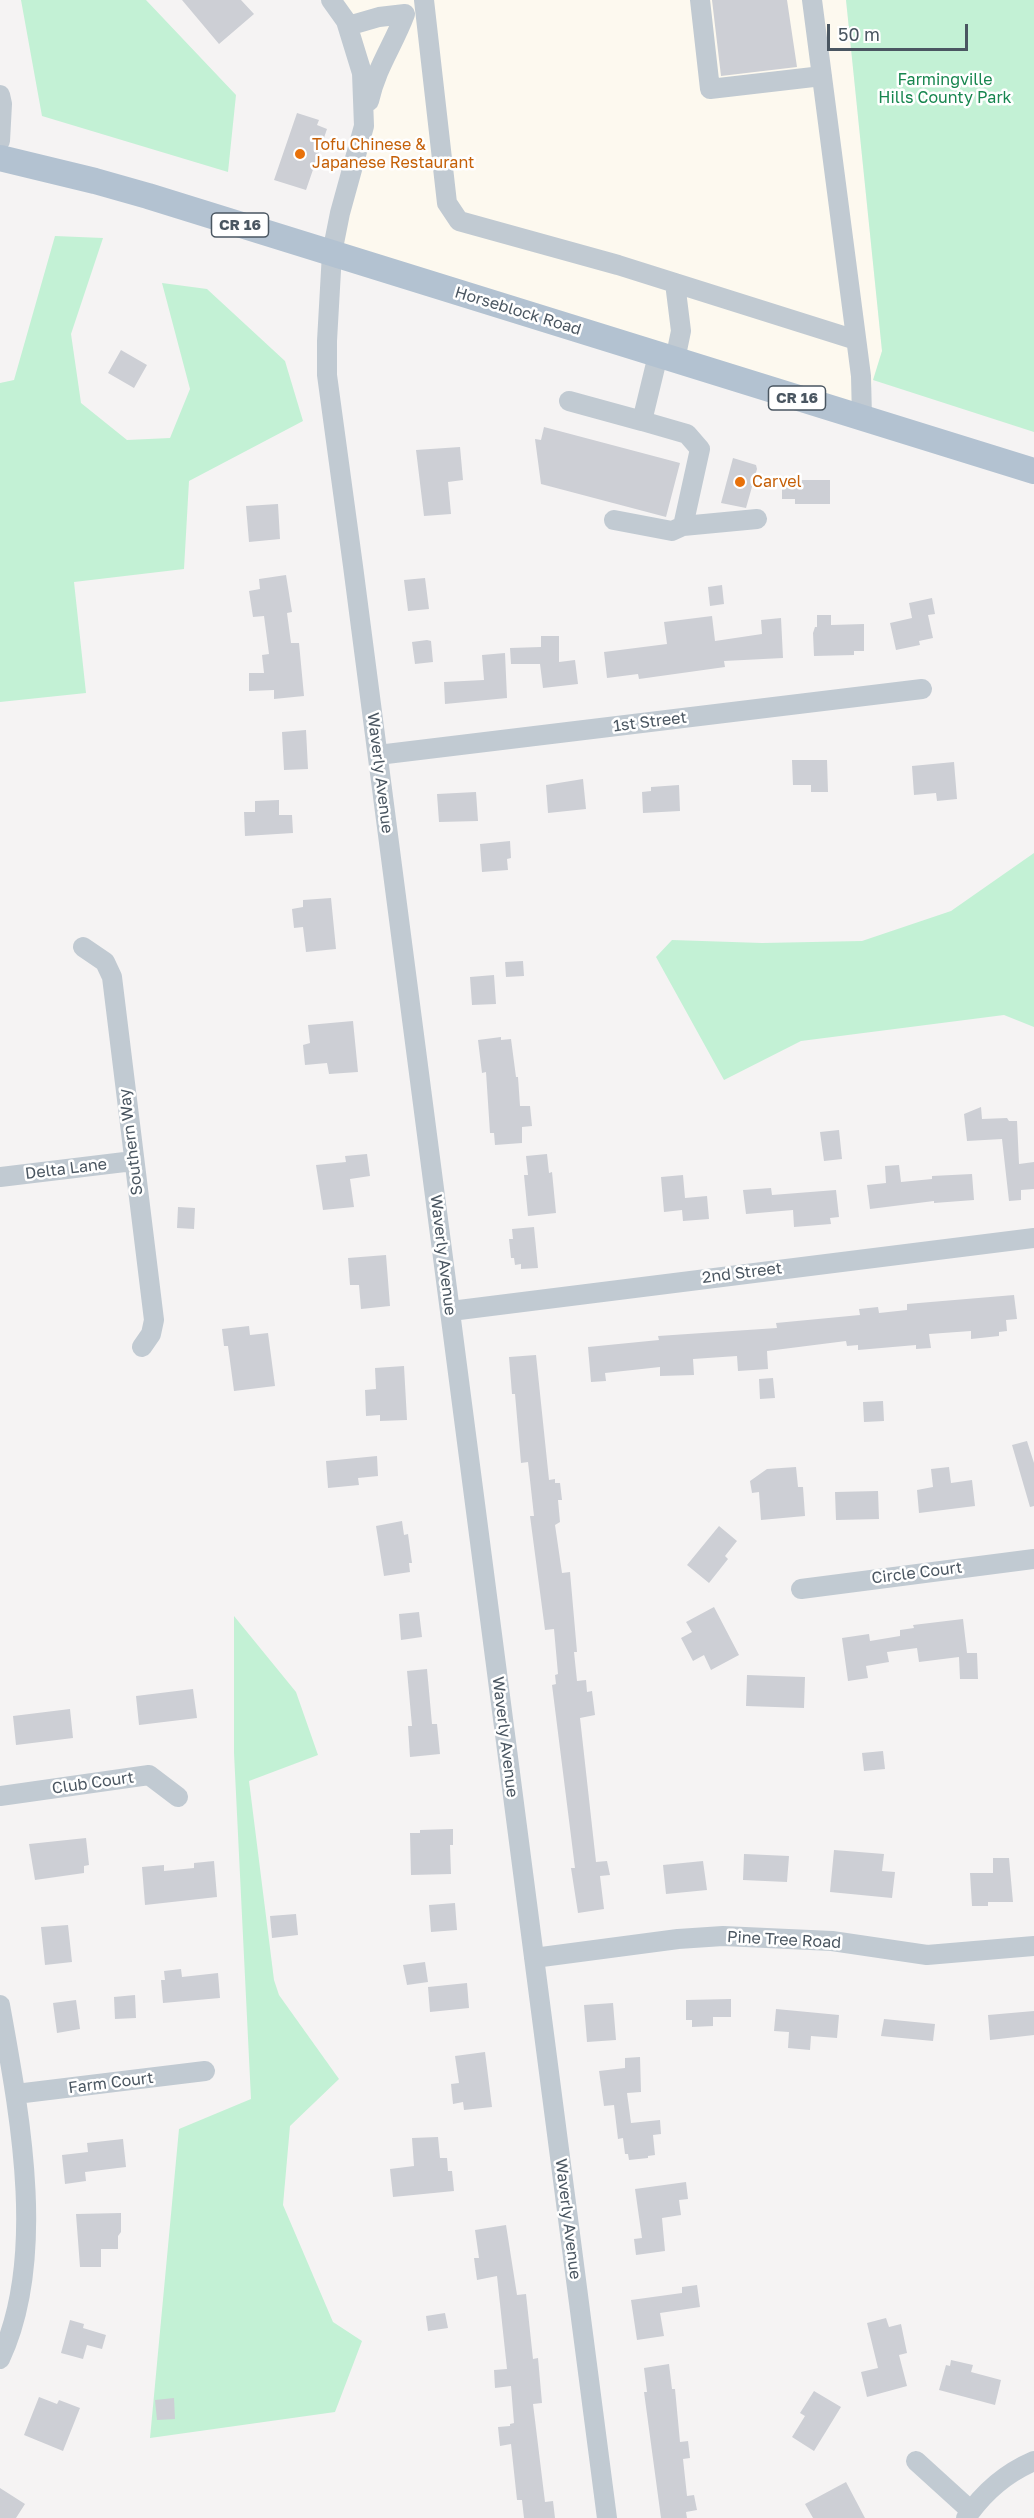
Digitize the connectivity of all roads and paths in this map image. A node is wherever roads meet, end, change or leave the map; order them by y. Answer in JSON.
{"nodes":[{"id":1,"x":331,"y":0,"type":"edge"},
{"id":2,"x":422,"y":0,"type":"edge"},
{"id":3,"x":700,"y":0,"type":"edge"},
{"id":4,"x":812,"y":0,"type":"edge"},
{"id":5,"x":405,"y":14,"type":"junction"},
{"id":6,"x":348,"y":26,"type":"junction"},
{"id":7,"x":822,"y":76,"type":"junction"},
{"id":8,"x":0,"y":95,"type":"edge"},
{"id":9,"x":363,"y":130,"type":"junction"},
{"id":10,"x":0,"y":141,"type":"edge"},
{"id":11,"x":0,"y":158,"type":"edge"},
{"id":12,"x":332,"y":253,"type":"junction"},
{"id":13,"x":675,"y":283,"type":"junction"},
{"id":14,"x":856,"y":340,"type":"junction"},
{"id":15,"x":667,"y":357,"type":"junction"},
{"id":16,"x":568,"y":401,"type":"dead end"},
{"id":17,"x":862,"y":418,"type":"junction"},
{"id":18,"x":642,"y":421,"type":"junction"},
{"id":19,"x":1034,"y":471,"type":"edge"},
{"id":20,"x":757,"y":519,"type":"dead end"},
{"id":21,"x":614,"y":520,"type":"dead end"},
{"id":22,"x":683,"y":526,"type":"junction"},
{"id":23,"x":922,"y":689,"type":"dead end"},
{"id":24,"x":378,"y":754,"type":"junction"},
{"id":25,"x":82,"y":947,"type":"dead end"},
{"id":26,"x":133,"y":1161,"type":"junction"},
{"id":27,"x":0,"y":1177,"type":"edge"},
{"id":28,"x":1034,"y":1238,"type":"edge"},
{"id":29,"x":451,"y":1311,"type":"junction"},
{"id":30,"x":142,"y":1347,"type":"dead end"},
{"id":31,"x":1034,"y":1559,"type":"edge"},
{"id":32,"x":801,"y":1589,"type":"dead end"},
{"id":33,"x":0,"y":1796,"type":"edge"},
{"id":34,"x":178,"y":1797,"type":"dead end"},
{"id":35,"x":1034,"y":1946,"type":"edge"},
{"id":36,"x":534,"y":1958,"type":"junction"},
{"id":37,"x":0,"y":2005,"type":"edge"},
{"id":38,"x":205,"y":2071,"type":"dead end"},
{"id":39,"x":16,"y":2094,"type":"junction"},
{"id":40,"x":0,"y":2359,"type":"edge"},
{"id":41,"x":916,"y":2461,"type":"dead end"},
{"id":42,"x":1034,"y":2461,"type":"edge"},
{"id":43,"x":969,"y":2514,"type":"edge"},
{"id":44,"x":607,"y":2518,"type":"edge"}],
"edges":[{"from":1,"to":6,"type":"street","name":"Waverly Avenue"},
{"from":2,"to":5,"type":"street"},
{"from":2,"to":13,"type":"street"},
{"from":3,"to":7,"type":"street"},
{"from":4,"to":7,"type":"street"},
{"from":5,"to":6,"type":"street"},
{"from":5,"to":9,"type":"street"},
{"from":6,"to":9,"type":"street","name":"Waverly Avenue"},
{"from":7,"to":14,"type":"street"},
{"from":8,"to":10,"type":"street"},
{"from":9,"to":12,"type":"street","name":"Waverly Avenue"},
{"from":11,"to":12,"type":"main road","name":"Horseblock Road","number":"CR 16"},
{"from":12,"to":15,"type":"main road","name":"Horseblock Road","number":"CR 16"},
{"from":12,"to":24,"type":"street","name":"Waverly Avenue"},
{"from":13,"to":14,"type":"street"},
{"from":13,"to":15,"type":"street"},
{"from":14,"to":17,"type":"street"},
{"from":15,"to":17,"type":"main road","name":"Horseblock Road","number":"CR 16"},
{"from":15,"to":18,"type":"street"},
{"from":16,"to":18,"type":"street"},
{"from":17,"to":19,"type":"main road","name":"Horseblock Road","number":"CR 16"},
{"from":18,"to":22,"type":"street"},
{"from":20,"to":22,"type":"street"},
{"from":21,"to":22,"type":"street"},
{"from":23,"to":24,"type":"street","name":"1st Street"},
{"from":24,"to":29,"type":"street","name":"Waverly Avenue"},
{"from":25,"to":26,"type":"street","name":"Southern Way"},
{"from":26,"to":27,"type":"street","name":"Delta Lane"},
{"from":26,"to":30,"type":"street","name":"Southern Way"},
{"from":28,"to":29,"type":"street","name":"2nd Street"},
{"from":29,"to":36,"type":"street","name":"Waverly Avenue"},
{"from":31,"to":32,"type":"street","name":"Circle Court"},
{"from":33,"to":34,"type":"street","name":"Club Court"},
{"from":35,"to":36,"type":"street","name":"Pine Tree Road"},
{"from":36,"to":44,"type":"street","name":"Waverly Avenue"},
{"from":37,"to":39,"type":"street"},
{"from":38,"to":39,"type":"street","name":"Farm Court"},
{"from":39,"to":40,"type":"street"},
{"from":41,"to":43,"type":"street"},
{"from":42,"to":43,"type":"street"}]}
